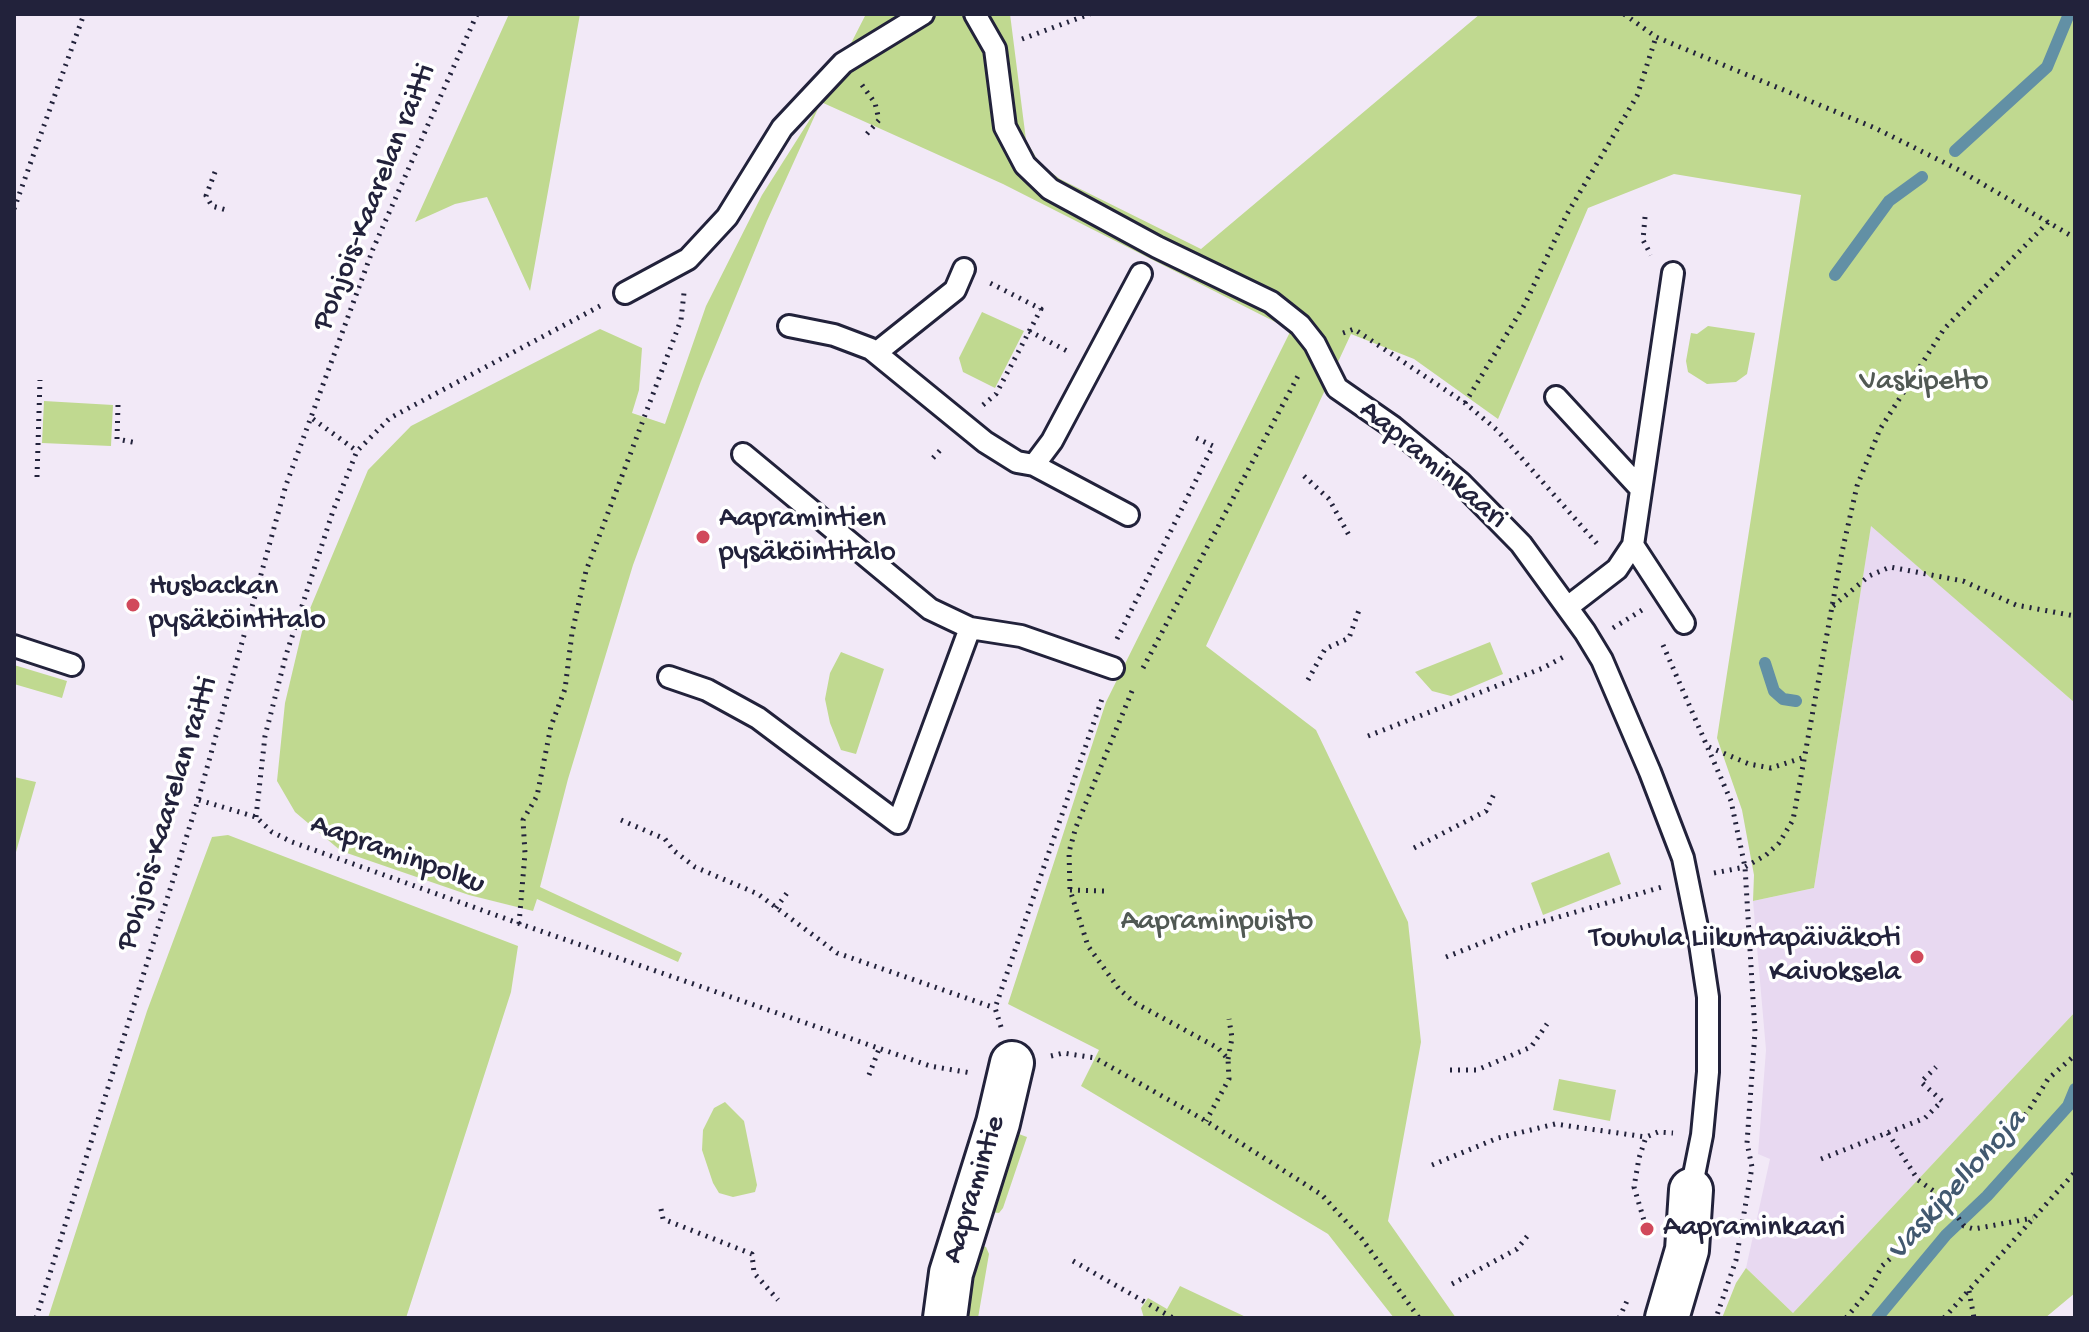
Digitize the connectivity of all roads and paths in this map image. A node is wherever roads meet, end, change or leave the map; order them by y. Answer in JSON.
{"nodes":[{"id":1,"x":84,"y":14,"type":"edge"},
{"id":2,"x":477,"y":14,"type":"edge"},
{"id":3,"x":923,"y":14,"type":"edge"},
{"id":4,"x":975,"y":14,"type":"edge"},
{"id":5,"x":1090,"y":14,"type":"edge"},
{"id":6,"x":1624,"y":14,"type":"edge"},
{"id":7,"x":1656,"y":37,"type":"junction"},
{"id":8,"x":995,"y":49,"type":"junction"},
{"id":9,"x":843,"y":63,"type":"junction"},
{"id":10,"x":865,"y":136,"type":"dead end"},
{"id":11,"x":215,"y":172,"type":"dead end"},
{"id":12,"x":14,"y":209,"type":"edge"},
{"id":13,"x":230,"y":211,"type":"dead end"},
{"id":14,"x":2049,"y":221,"type":"junction"},
{"id":15,"x":2075,"y":238,"type":"edge"},
{"id":16,"x":688,"y":259,"type":"junction"},
{"id":17,"x":964,"y":269,"type":"joint"},
{"id":18,"x":1673,"y":273,"type":"dead end"},
{"id":19,"x":1141,"y":274,"type":"dead end"},
{"id":20,"x":625,"y":293,"type":"joint"},
{"id":21,"x":789,"y":326,"type":"dead end"},
{"id":22,"x":1315,"y":344,"type":"junction"},
{"id":23,"x":876,"y":353,"type":"junction"},
{"id":24,"x":40,"y":380,"type":"dead end"},
{"id":25,"x":1556,"y":397,"type":"dead end"},
{"id":26,"x":1465,"y":403,"type":"dead end"},
{"id":27,"x":118,"y":405,"type":"dead end"},
{"id":28,"x":313,"y":419,"type":"junction"},
{"id":29,"x":962,"y":424,"type":"junction"},
{"id":30,"x":1192,"y":436,"type":"dead end"},
{"id":31,"x":137,"y":443,"type":"dead end"},
{"id":32,"x":357,"y":451,"type":"junction"},
{"id":33,"x":743,"y":454,"type":"dead end"},
{"id":34,"x":1034,"y":465,"type":"junction"},
{"id":35,"x":1304,"y":476,"type":"dead end"},
{"id":36,"x":37,"y":477,"type":"dead end"},
{"id":37,"x":1639,"y":487,"type":"junction"},
{"id":38,"x":1128,"y":515,"type":"dead end"},
{"id":39,"x":1155,"y":530,"type":"dead end"},
{"id":40,"x":1167,"y":537,"type":"junction"},
{"id":41,"x":1351,"y":539,"type":"dead end"},
{"id":42,"x":1633,"y":545,"type":"junction"},
{"id":43,"x":1569,"y":606,"type":"junction"},
{"id":44,"x":1832,"y":606,"type":"junction"},
{"id":45,"x":1359,"y":610,"type":"dead end"},
{"id":46,"x":2075,"y":616,"type":"edge"},
{"id":47,"x":1684,"y":623,"type":"dead end"},
{"id":48,"x":970,"y":628,"type":"junction"},
{"id":49,"x":1591,"y":641,"type":"junction"},
{"id":50,"x":14,"y":646,"type":"edge"},
{"id":51,"x":72,"y":665,"type":"dead end"},
{"id":52,"x":1113,"y":668,"type":"junction"},
{"id":53,"x":1139,"y":676,"type":"junction"},
{"id":54,"x":669,"y":677,"type":"dead end"},
{"id":55,"x":1308,"y":680,"type":"dead end"},
{"id":56,"x":1368,"y":736,"type":"dead end"},
{"id":57,"x":1708,"y":746,"type":"dead end"},
{"id":58,"x":1806,"y":756,"type":"junction"},
{"id":59,"x":1494,"y":794,"type":"dead end"},
{"id":60,"x":198,"y":800,"type":"junction"},
{"id":61,"x":256,"y":817,"type":"junction"},
{"id":62,"x":621,"y":820,"type":"dead end"},
{"id":63,"x":1414,"y":848,"type":"dead end"},
{"id":64,"x":1745,"y":867,"type":"dead end"},
{"id":65,"x":1688,"y":879,"type":"junction"},
{"id":66,"x":1070,"y":890,"type":"junction"},
{"id":67,"x":1104,"y":891,"type":"dead end"},
{"id":68,"x":787,"y":893,"type":"dead end"},
{"id":69,"x":776,"y":908,"type":"junction"},
{"id":70,"x":519,"y":924,"type":"junction"},
{"id":71,"x":529,"y":927,"type":"dead end"},
{"id":72,"x":1446,"y":957,"type":"dead end"},
{"id":73,"x":995,"y":1008,"type":"junction"},
{"id":74,"x":1229,"y":1019,"type":"dead end"},
{"id":75,"x":1547,"y":1024,"type":"dead end"},
{"id":76,"x":879,"y":1049,"type":"dead end"},
{"id":77,"x":2075,"y":1055,"type":"edge"},
{"id":78,"x":1228,"y":1059,"type":"junction"},
{"id":79,"x":1012,"y":1063,"type":"joint"},
{"id":80,"x":1936,"y":1067,"type":"dead end"},
{"id":81,"x":1450,"y":1070,"type":"dead end"},
{"id":82,"x":869,"y":1075,"type":"dead end"},
{"id":83,"x":1206,"y":1121,"type":"dead end"},
{"id":84,"x":1888,"y":1133,"type":"junction"},
{"id":85,"x":1646,"y":1137,"type":"dead end"},
{"id":86,"x":1821,"y":1159,"type":"dead end"},
{"id":87,"x":1432,"y":1165,"type":"dead end"},
{"id":88,"x":2075,"y":1172,"type":"edge"},
{"id":89,"x":1691,"y":1190,"type":"joint"},
{"id":90,"x":1945,"y":1199,"type":"junction"},
{"id":91,"x":661,"y":1209,"type":"dead end"},
{"id":92,"x":2034,"y":1217,"type":"junction"},
{"id":93,"x":1529,"y":1234,"type":"dead end"},
{"id":94,"x":1073,"y":1261,"type":"dead end"},
{"id":95,"x":1452,"y":1284,"type":"dead end"},
{"id":96,"x":1968,"y":1291,"type":"junction"},
{"id":97,"x":778,"y":1300,"type":"dead end"},
{"id":98,"x":36,"y":1318,"type":"edge"},
{"id":99,"x":945,"y":1318,"type":"edge"},
{"id":100,"x":1173,"y":1318,"type":"edge"},
{"id":101,"x":1667,"y":1318,"type":"edge"},
{"id":102,"x":1846,"y":1318,"type":"edge"},
{"id":103,"x":1944,"y":1318,"type":"edge"},
{"id":104,"x":1974,"y":1318,"type":"edge"}],
"edges":[{"from":1,"to":12,"type":"path"},
{"from":2,"to":28,"type":"path","name":"Pohjois-Kaarelan raitti"},
{"from":3,"to":9,"type":"lane"},
{"from":4,"to":8,"type":"lane"},
{"from":5,"to":8,"type":"path"},
{"from":6,"to":7,"type":"path"},
{"from":7,"to":14,"type":"path"},
{"from":7,"to":26,"type":"path"},
{"from":8,"to":22,"type":"lane","name":"Aapraminkaari"},
{"from":9,"to":10,"type":"path"},
{"from":9,"to":16,"type":"lane"},
{"from":11,"to":13,"type":"path"},
{"from":14,"to":15,"type":"path"},
{"from":14,"to":44,"type":"path"},
{"from":16,"to":20,"type":"lane"},
{"from":16,"to":70,"type":"path"},
{"from":17,"to":23,"type":"lane"},
{"from":17,"to":29,"type":"path"},
{"from":18,"to":37,"type":"lane"},
{"from":19,"to":34,"type":"lane"},
{"from":20,"to":32,"type":"path"},
{"from":21,"to":23,"type":"lane"},
{"from":22,"to":43,"type":"lane","name":"Aapraminkaari"},
{"from":22,"to":53,"type":"path"},
{"from":23,"to":29,"type":"lane"},
{"from":24,"to":36,"type":"path"},
{"from":25,"to":37,"type":"lane"},
{"from":27,"to":31,"type":"path"},
{"from":28,"to":32,"type":"path"},
{"from":28,"to":60,"type":"path","name":"Pohjois-Kaarelan raitti"},
{"from":29,"to":34,"type":"lane"},
{"from":30,"to":40,"type":"path"},
{"from":32,"to":61,"type":"path"},
{"from":33,"to":48,"type":"lane"},
{"from":34,"to":38,"type":"lane"},
{"from":35,"to":41,"type":"path"},
{"from":37,"to":42,"type":"lane"},
{"from":39,"to":40,"type":"path"},
{"from":40,"to":52,"type":"path"},
{"from":42,"to":43,"type":"lane"},
{"from":42,"to":47,"type":"lane"},
{"from":43,"to":49,"type":"lane","name":"Aapraminkaari"},
{"from":44,"to":46,"type":"path"},
{"from":44,"to":58,"type":"path"},
{"from":45,"to":55,"type":"path"},
{"from":48,"to":52,"type":"lane"},
{"from":48,"to":54,"type":"lane"},
{"from":49,"to":56,"type":"path"},
{"from":49,"to":65,"type":"lane","name":"Aapraminkaari"},
{"from":50,"to":51,"type":"lane"},
{"from":52,"to":53,"type":"path"},
{"from":52,"to":73,"type":"path"},
{"from":53,"to":66,"type":"path"},
{"from":57,"to":58,"type":"path"},
{"from":58,"to":64,"type":"path"},
{"from":59,"to":63,"type":"path"},
{"from":60,"to":61,"type":"path","name":"Aapraminpolku"},
{"from":60,"to":98,"type":"path","name":"Pohjois-Kaarelan raitti"},
{"from":61,"to":70,"type":"path","name":"Aapraminpolku"},
{"from":62,"to":69,"type":"path"},
{"from":65,"to":72,"type":"path"},
{"from":65,"to":89,"type":"lane","name":"Aapraminkaari"},
{"from":66,"to":67,"type":"path"},
{"from":66,"to":78,"type":"path"},
{"from":68,"to":69,"type":"path"},
{"from":69,"to":73,"type":"path"},
{"from":70,"to":71,"type":"path","name":"Aapraminpolku"},
{"from":73,"to":79,"type":"path"},
{"from":74,"to":78,"type":"path"},
{"from":75,"to":81,"type":"path"},
{"from":76,"to":82,"type":"path"},
{"from":77,"to":90,"type":"path"},
{"from":78,"to":83,"type":"path"},
{"from":79,"to":99,"type":"street","name":"Aapramintie"},
{"from":80,"to":84,"type":"path"},
{"from":84,"to":86,"type":"path"},
{"from":84,"to":90,"type":"path"},
{"from":85,"to":87,"type":"path"},
{"from":88,"to":92,"type":"path"},
{"from":89,"to":101,"type":"street","name":"Aapraminkaari"},
{"from":90,"to":92,"type":"path"},
{"from":90,"to":102,"type":"path"},
{"from":91,"to":97,"type":"path"},
{"from":92,"to":96,"type":"path"},
{"from":93,"to":95,"type":"path"},
{"from":94,"to":100,"type":"path"},
{"from":96,"to":103,"type":"path"},
{"from":96,"to":104,"type":"path"}]}
